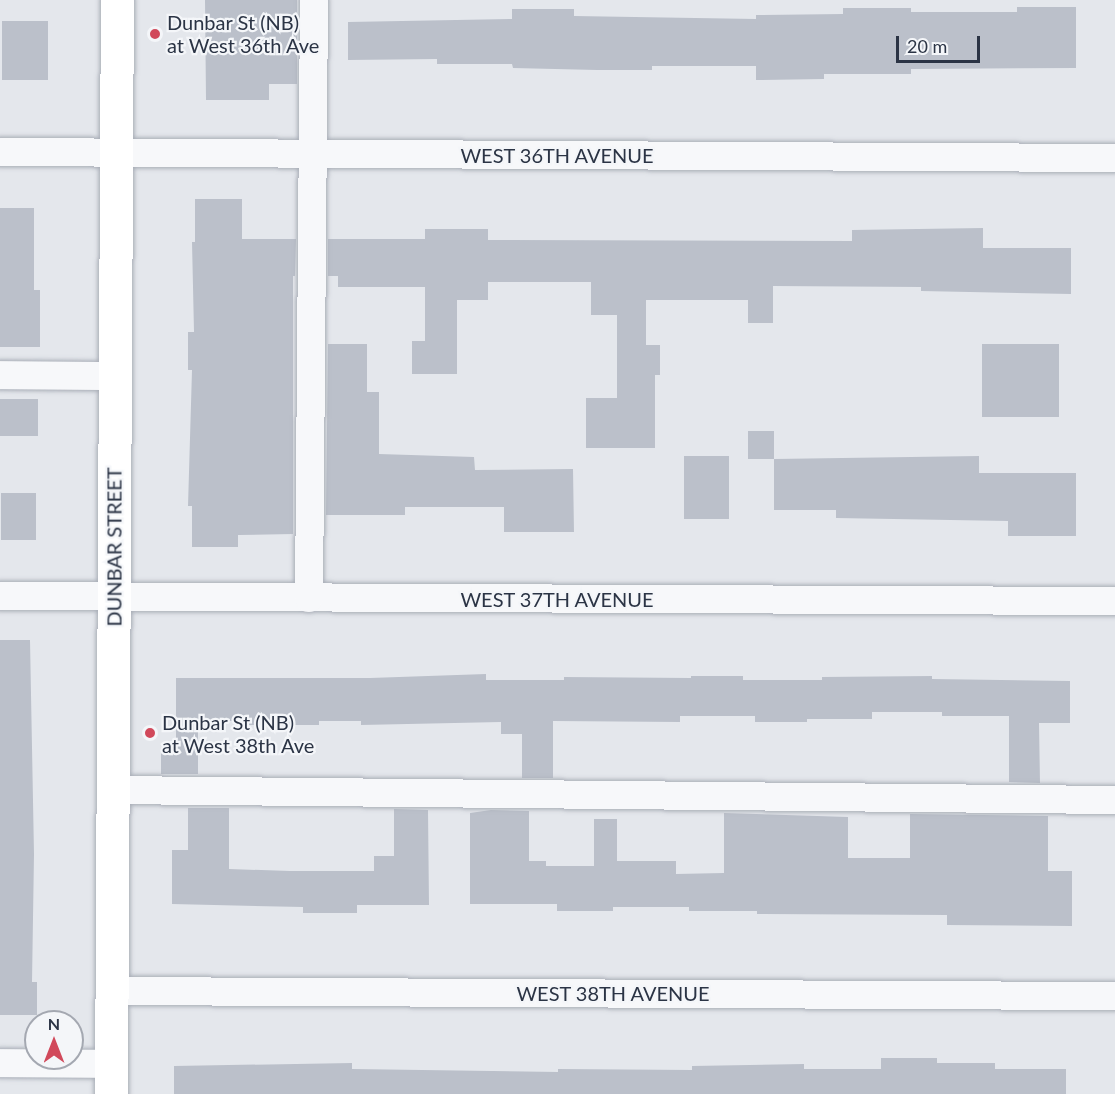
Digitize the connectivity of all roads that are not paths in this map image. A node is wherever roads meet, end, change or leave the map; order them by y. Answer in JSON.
{"nodes":[{"id":1,"x":117,"y":0,"type":"edge"},
{"id":2,"x":314,"y":0,"type":"edge"},
{"id":3,"x":0,"y":152,"type":"edge"},
{"id":4,"x":116,"y":152,"type":"junction"},
{"id":5,"x":314,"y":153,"type":"junction"},
{"id":6,"x":1115,"y":159,"type":"edge"},
{"id":7,"x":0,"y":375,"type":"edge"},
{"id":8,"x":115,"y":376,"type":"junction"},
{"id":9,"x":0,"y":596,"type":"edge"},
{"id":10,"x":114,"y":597,"type":"junction"},
{"id":11,"x":309,"y":598,"type":"junction"},
{"id":12,"x":1115,"y":601,"type":"edge"},
{"id":13,"x":111,"y":790,"type":"junction"},
{"id":14,"x":1115,"y":800,"type":"edge"},
{"id":15,"x":111,"y":991,"type":"junction"},
{"id":16,"x":1115,"y":996,"type":"edge"},
{"id":17,"x":0,"y":1063,"type":"edge"},
{"id":18,"x":111,"y":1079,"type":"edge"}],
"edges":[{"from":1,"to":4,"type":"main road","name":"DUNBAR STREET"},
{"from":2,"to":5,"type":"street"},
{"from":3,"to":4,"type":"street","name":"WEST 36TH AVENUE"},
{"from":4,"to":5,"type":"street","name":"WEST 36TH AVENUE"},
{"from":4,"to":8,"type":"main road","name":"DUNBAR STREET"},
{"from":5,"to":6,"type":"street","name":"WEST 36TH AVENUE"},
{"from":5,"to":11,"type":"street"},
{"from":7,"to":8,"type":"street"},
{"from":8,"to":10,"type":"main road","name":"DUNBAR STREET"},
{"from":9,"to":10,"type":"street","name":"WEST 37TH AVENUE"},
{"from":10,"to":11,"type":"street","name":"WEST 37TH AVENUE"},
{"from":10,"to":13,"type":"main road","name":"DUNBAR STREET"},
{"from":11,"to":12,"type":"street","name":"WEST 37TH AVENUE"},
{"from":13,"to":14,"type":"street"},
{"from":13,"to":15,"type":"main road","name":"DUNBAR STREET"},
{"from":15,"to":16,"type":"street","name":"WEST 38TH AVENUE"},
{"from":15,"to":18,"type":"main road","name":"DUNBAR STREET"},
{"from":17,"to":18,"type":"street"}]}
